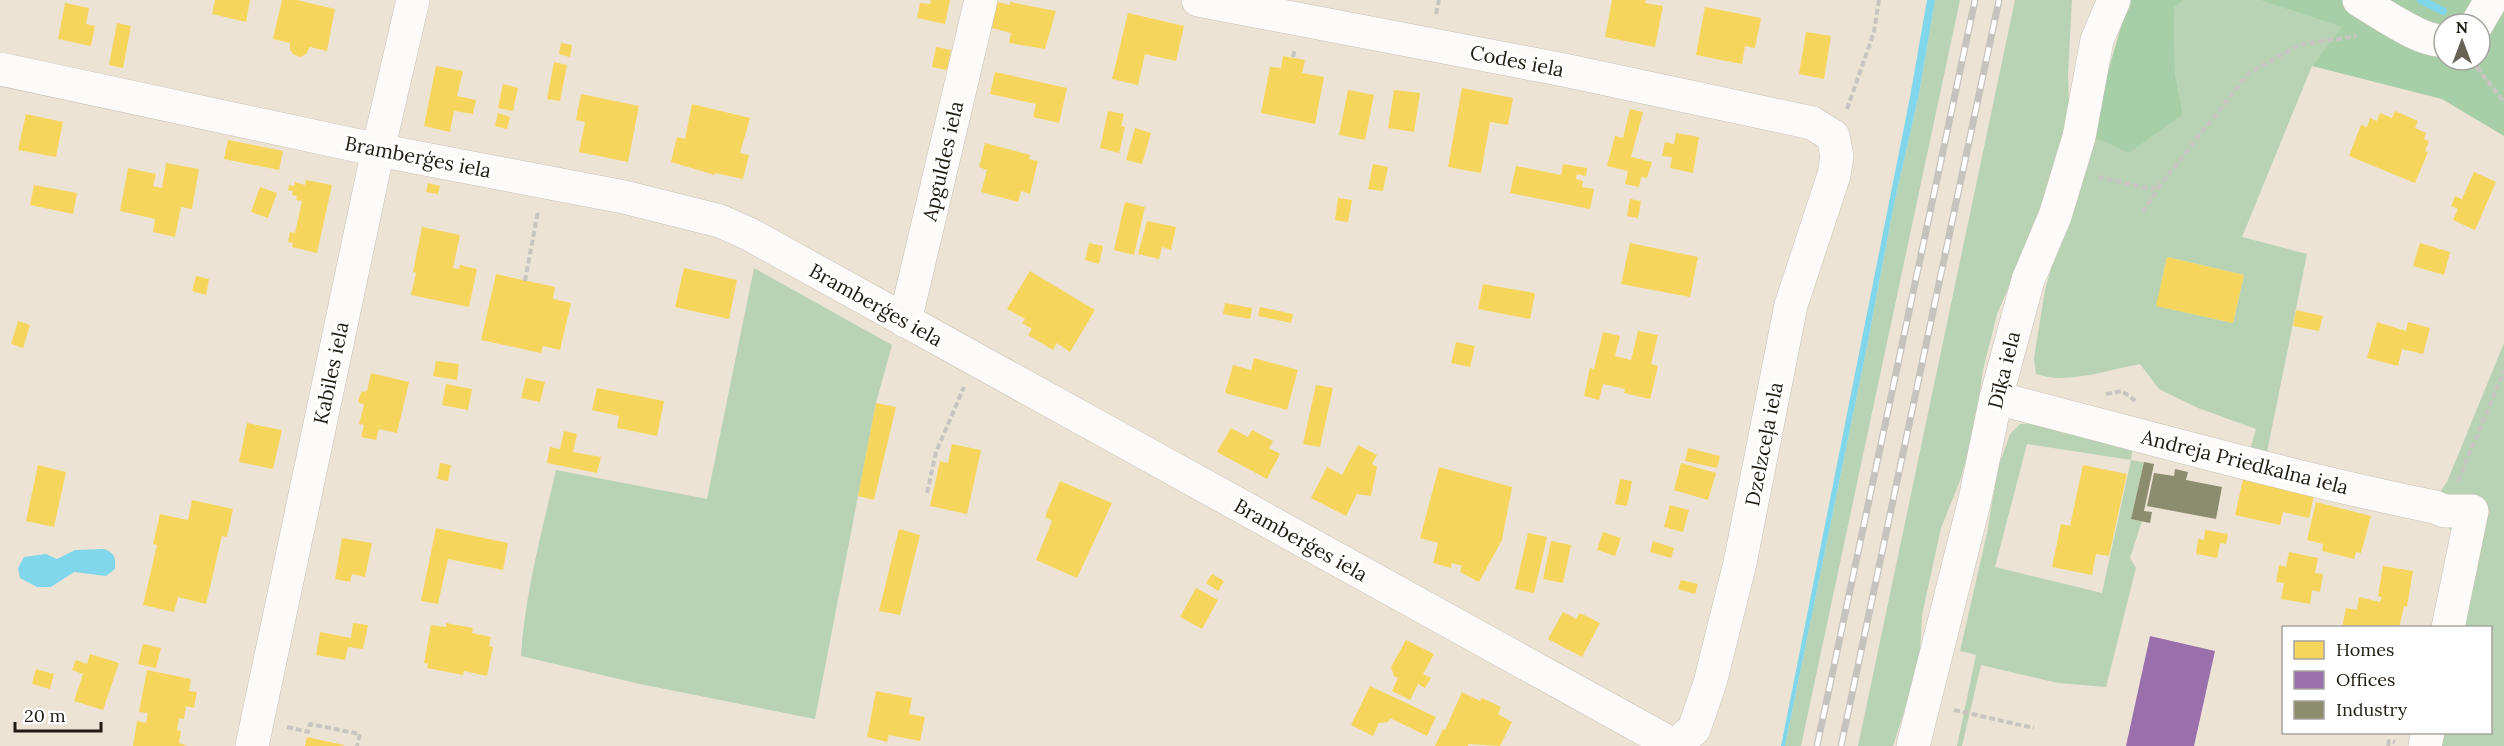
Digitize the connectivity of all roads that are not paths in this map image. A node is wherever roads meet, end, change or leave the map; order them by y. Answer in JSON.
{"nodes":[{"id":1,"x":413,"y":0,"type":"edge"},
{"id":2,"x":981,"y":0,"type":"edge"},
{"id":3,"x":1198,"y":0,"type":"edge"},
{"id":4,"x":2114,"y":0,"type":"edge"},
{"id":5,"x":2359,"y":0,"type":"edge"},
{"id":6,"x":2432,"y":39,"type":"edge"},
{"id":7,"x":0,"y":69,"type":"edge"},
{"id":8,"x":1833,"y":136,"type":"joint"},
{"id":9,"x":378,"y":150,"type":"junction"},
{"id":10,"x":905,"y":321,"type":"junction"},
{"id":11,"x":1996,"y":398,"type":"junction"},
{"id":12,"x":2448,"y":626,"type":"edge"},
{"id":13,"x":254,"y":734,"type":"edge"},
{"id":14,"x":1675,"y":746,"type":"edge"},
{"id":15,"x":1913,"y":746,"type":"edge"}],
"edges":[{"from":1,"to":9,"type":"street","name":"Kabiles iela"},
{"from":2,"to":10,"type":"street","name":"Apguldes iela"},
{"from":3,"to":8,"type":"street","name":"Codes iela"},
{"from":4,"to":11,"type":"street","name":"Dīķa iela"},
{"from":5,"to":6,"type":"street"},
{"from":7,"to":9,"type":"street","name":"Bramberģes iela"},
{"from":8,"to":14,"type":"street","name":"Dzelzceļa iela"},
{"from":9,"to":10,"type":"street","name":"Bramberģes iela"},
{"from":9,"to":13,"type":"street","name":"Kabiles iela"},
{"from":10,"to":14,"type":"street","name":"Bramberģes iela"},
{"from":11,"to":12,"type":"street","name":"Andreja Priedkalna iela"},
{"from":11,"to":15,"type":"street","name":"Dīķa iela"}]}
